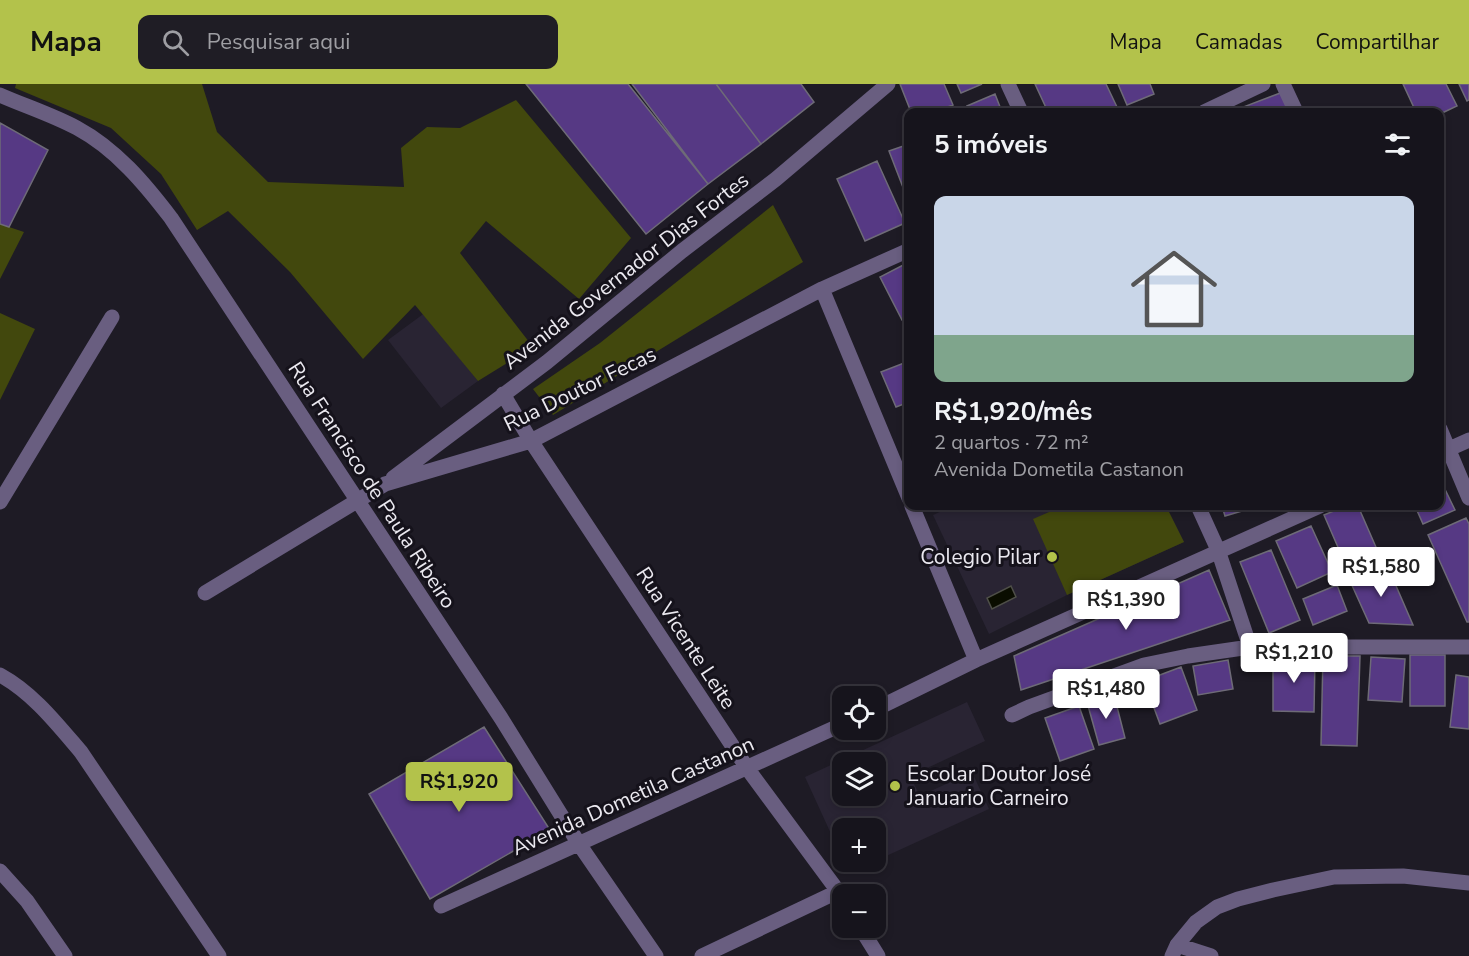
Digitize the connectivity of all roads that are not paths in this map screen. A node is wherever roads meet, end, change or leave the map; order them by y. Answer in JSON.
{"nodes":[{"id":1,"x":888,"y":84,"type":"edge"},
{"id":2,"x":1008,"y":84,"type":"edge"},
{"id":3,"x":1263,"y":84,"type":"edge"},
{"id":4,"x":1283,"y":84,"type":"edge"},
{"id":5,"x":0,"y":95,"type":"edge"},
{"id":6,"x":1019,"y":108,"type":"edge"},
{"id":7,"x":1212,"y":108,"type":"edge"},
{"id":8,"x":1294,"y":108,"type":"edge"},
{"id":9,"x":904,"y":252,"type":"edge"},
{"id":10,"x":822,"y":289,"type":"junction"},
{"id":11,"x":112,"y":317,"type":"dead end"},
{"id":12,"x":503,"y":394,"type":"junction"},
{"id":13,"x":1469,"y":440,"type":"edge"},
{"id":14,"x":531,"y":441,"type":"junction"},
{"id":15,"x":1444,"y":451,"type":"edge"},
{"id":16,"x":385,"y":484,"type":"junction"},
{"id":17,"x":904,"y":486,"type":"edge"},
{"id":18,"x":1469,"y":498,"type":"edge"},
{"id":19,"x":357,"y":501,"type":"junction"},
{"id":20,"x":0,"y":502,"type":"edge"},
{"id":21,"x":914,"y":510,"type":"edge"},
{"id":22,"x":1199,"y":510,"type":"edge"},
{"id":23,"x":1311,"y":510,"type":"edge"},
{"id":24,"x":1218,"y":550,"type":"junction"},
{"id":25,"x":205,"y":593,"type":"dead end"},
{"id":26,"x":1250,"y":646,"type":"junction"},
{"id":27,"x":1469,"y":647,"type":"edge"},
{"id":28,"x":976,"y":660,"type":"junction"},
{"id":29,"x":0,"y":675,"type":"edge"},
{"id":30,"x":886,"y":704,"type":"edge"},
{"id":31,"x":1012,"y":715,"type":"dead end"},
{"id":32,"x":832,"y":729,"type":"edge"},
{"id":33,"x":747,"y":768,"type":"junction"},
{"id":34,"x":579,"y":844,"type":"junction"},
{"id":35,"x":0,"y":871,"type":"edge"},
{"id":36,"x":1469,"y":883,"type":"edge"},
{"id":37,"x":833,"y":884,"type":"edge"},
{"id":38,"x":832,"y":899,"type":"edge"},
{"id":39,"x":441,"y":906,"type":"dead end"},
{"id":40,"x":867,"y":938,"type":"edge"},
{"id":41,"x":1174,"y":950,"type":"edge"},
{"id":42,"x":65,"y":956,"type":"edge"},
{"id":43,"x":219,"y":956,"type":"edge"},
{"id":44,"x":656,"y":956,"type":"edge"},
{"id":45,"x":702,"y":956,"type":"edge"},
{"id":46,"x":878,"y":956,"type":"edge"},
{"id":47,"x":1211,"y":956,"type":"edge"}],
"edges":[{"from":1,"to":12,"type":"street","name":"Avenida Governador Dias Fortes"},
{"from":2,"to":6,"type":"street"},
{"from":3,"to":7,"type":"street"},
{"from":4,"to":8,"type":"street"},
{"from":5,"to":19,"type":"street","name":"Rua Francisco de Paula Ribeiro"},
{"from":9,"to":10,"type":"street","name":"Rua Doutor Fecas"},
{"from":10,"to":14,"type":"street","name":"Rua Doutor Fecas"},
{"from":10,"to":17,"type":"street"},
{"from":11,"to":20,"type":"street"},
{"from":12,"to":14,"type":"street","name":"Rua Vicente Leite"},
{"from":12,"to":16,"type":"street","name":"Avenida Governador Dias Fortes"},
{"from":13,"to":15,"type":"street"},
{"from":14,"to":16,"type":"street","name":"Rua Doutor Fecas"},
{"from":14,"to":33,"type":"street","name":"Rua Vicente Leite"},
{"from":15,"to":18,"type":"street"},
{"from":16,"to":19,"type":"street","name":"Rua Doutor Fecas"},
{"from":19,"to":25,"type":"street","name":"Rua Doutor Fecas"},
{"from":19,"to":34,"type":"street","name":"Rua Francisco de Paula Ribeiro"},
{"from":21,"to":28,"type":"street"},
{"from":22,"to":24,"type":"street"},
{"from":23,"to":24,"type":"street"},
{"from":24,"to":26,"type":"street"},
{"from":24,"to":28,"type":"street"},
{"from":26,"to":27,"type":"street"},
{"from":26,"to":31,"type":"street"},
{"from":28,"to":30,"type":"street"},
{"from":29,"to":43,"type":"street"},
{"from":32,"to":33,"type":"street","name":"Avenida Dometila Castanon"},
{"from":33,"to":34,"type":"street","name":"Avenida Dometila Castanon"},
{"from":33,"to":37,"type":"street","name":"Rua Vicente Leite"},
{"from":34,"to":39,"type":"street","name":"Avenida Dometila Castanon"},
{"from":34,"to":44,"type":"street","name":"Rua Francisco de Paula Ribeiro"},
{"from":35,"to":42,"type":"street"},
{"from":36,"to":41,"type":"street"},
{"from":38,"to":45,"type":"street"},
{"from":40,"to":46,"type":"street"},
{"from":41,"to":47,"type":"street"}]}
